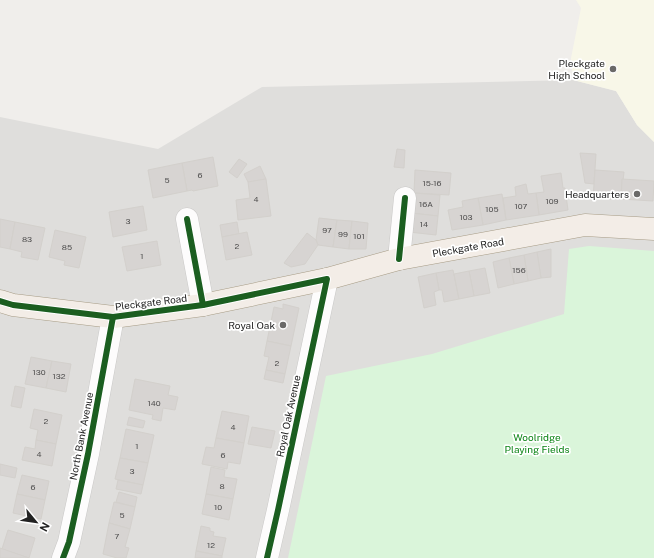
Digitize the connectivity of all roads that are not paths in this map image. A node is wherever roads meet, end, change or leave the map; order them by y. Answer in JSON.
{"nodes":[{"id":1,"x":405,"y":198,"type":"dead end"},
{"id":2,"x":187,"y":219,"type":"dead end"},
{"id":3,"x":654,"y":229,"type":"edge"},
{"id":4,"x":399,"y":259,"type":"junction"},
{"id":5,"x":327,"y":279,"type":"junction"},
{"id":6,"x":0,"y":301,"type":"edge"},
{"id":7,"x":203,"y":305,"type":"junction"},
{"id":8,"x":114,"y":317,"type":"junction"},
{"id":9,"x":63,"y":558,"type":"edge"},
{"id":10,"x":267,"y":558,"type":"edge"}],
"edges":[{"from":1,"to":4,"type":"street"},
{"from":2,"to":7,"type":"street"},
{"from":3,"to":4,"type":"main road","name":"Pleckgate Road"},
{"from":4,"to":5,"type":"main road","name":"Pleckgate Road"},
{"from":5,"to":7,"type":"main road","name":"Pleckgate Road"},
{"from":5,"to":10,"type":"street","name":"Royal Oak Avenue"},
{"from":6,"to":8,"type":"main road","name":"Pleckgate Road"},
{"from":7,"to":8,"type":"main road","name":"Pleckgate Road"},
{"from":8,"to":9,"type":"street","name":"North Bank Avenue"}]}
